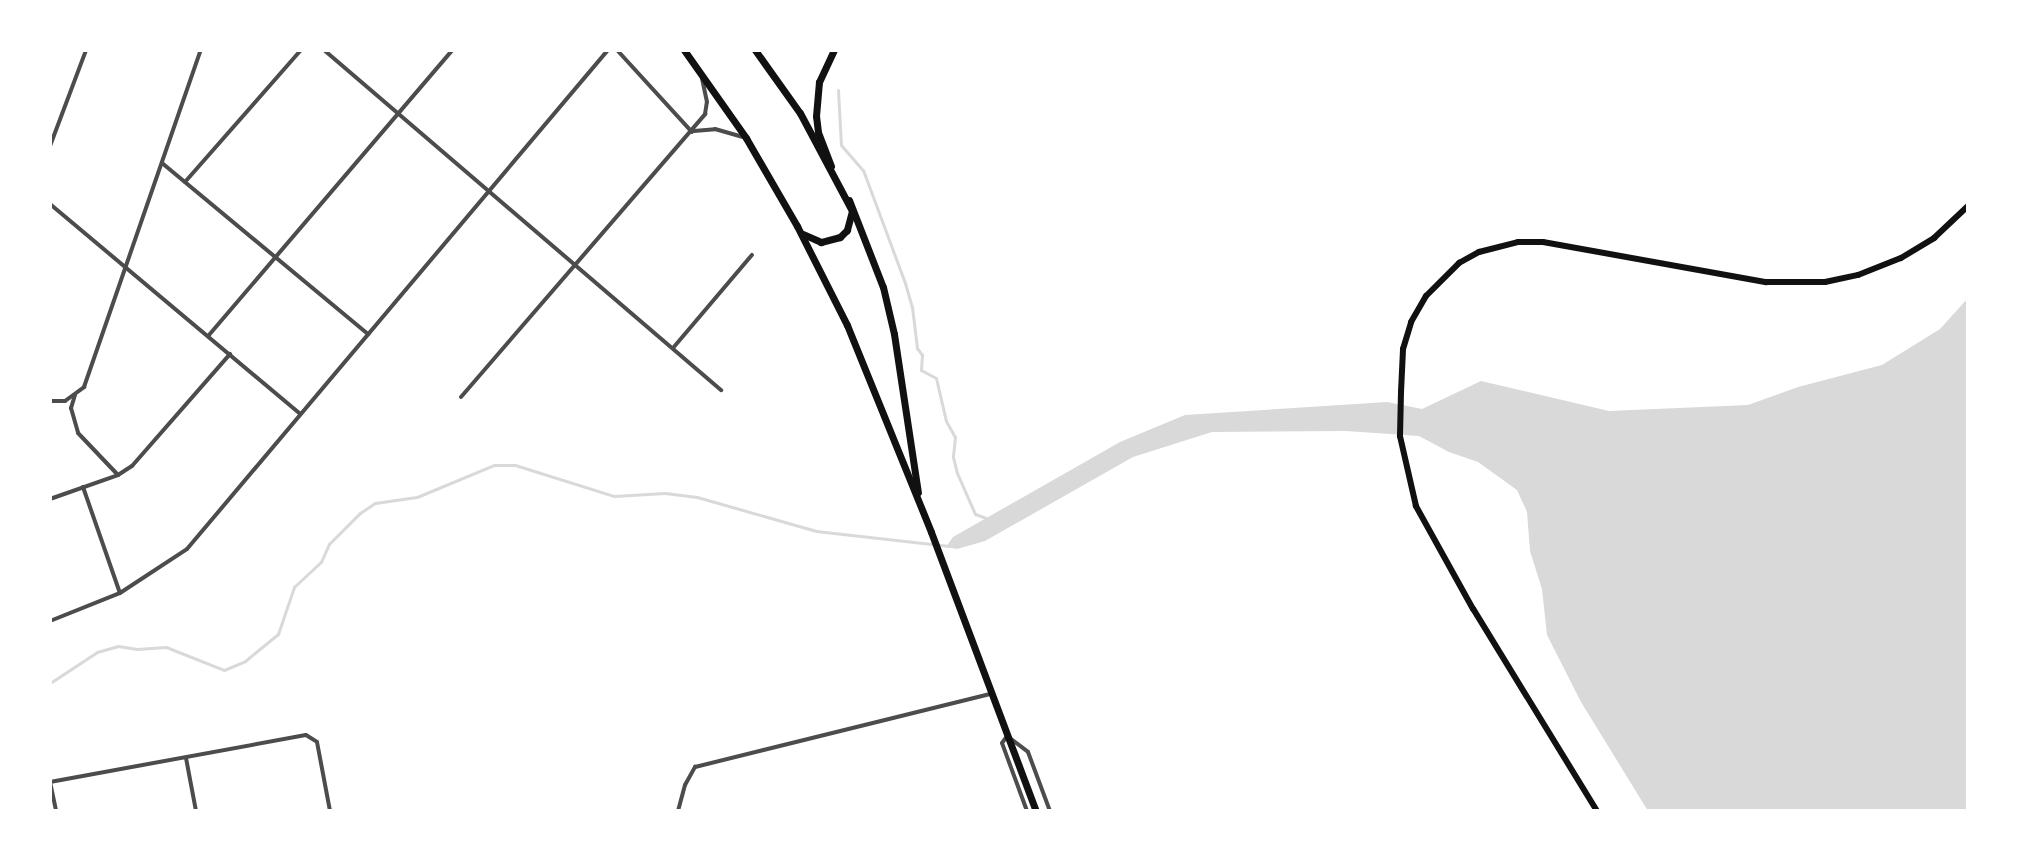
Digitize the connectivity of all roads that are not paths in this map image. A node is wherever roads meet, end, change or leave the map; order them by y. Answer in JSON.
{"nodes":[{"id":1,"x":86,"y":50,"type":"edge"},
{"id":2,"x":201,"y":50,"type":"edge"},
{"id":3,"x":301,"y":50,"type":"edge"},
{"id":4,"x":324,"y":50,"type":"edge"},
{"id":5,"x":452,"y":50,"type":"edge"},
{"id":6,"x":608,"y":50,"type":"edge"},
{"id":7,"x":617,"y":50,"type":"edge"},
{"id":8,"x":684,"y":50,"type":"edge"},
{"id":9,"x":755,"y":50,"type":"edge"},
{"id":10,"x":834,"y":50,"type":"edge"},
{"id":11,"x":701,"y":73,"type":"junction"},
{"id":12,"x":399,"y":114,"type":"junction"},
{"id":13,"x":692,"y":132,"type":"junction"},
{"id":14,"x":746,"y":138,"type":"junction"},
{"id":15,"x":50,"y":146,"type":"edge"},
{"id":16,"x":162,"y":163,"type":"junction"},
{"id":17,"x":831,"y":166,"type":"junction"},
{"id":18,"x":185,"y":182,"type":"junction"},
{"id":19,"x":489,"y":191,"type":"junction"},
{"id":20,"x":849,"y":200,"type":"junction"},
{"id":21,"x":50,"y":204,"type":"edge"},
{"id":22,"x":1968,"y":206,"type":"edge"},
{"id":23,"x":797,"y":226,"type":"junction"},
{"id":24,"x":752,"y":255,"type":"dead end"},
{"id":25,"x":276,"y":258,"type":"junction"},
{"id":26,"x":126,"y":265,"type":"junction"},
{"id":27,"x":576,"y":265,"type":"junction"},
{"id":28,"x":368,"y":334,"type":"junction"},
{"id":29,"x":209,"y":335,"type":"junction"},
{"id":30,"x":673,"y":348,"type":"junction"},
{"id":31,"x":230,"y":354,"type":"junction"},
{"id":32,"x":721,"y":390,"type":"dead end"},
{"id":33,"x":76,"y":393,"type":"junction"},
{"id":34,"x":461,"y":397,"type":"dead end"},
{"id":35,"x":50,"y":401,"type":"edge"},
{"id":36,"x":300,"y":414,"type":"junction"},
{"id":37,"x":118,"y":475,"type":"junction"},
{"id":38,"x":83,"y":487,"type":"junction"},
{"id":39,"x":50,"y":499,"type":"edge"},
{"id":40,"x":920,"y":505,"type":"junction"},
{"id":41,"x":120,"y":593,"type":"junction"},
{"id":42,"x":50,"y":621,"type":"edge"},
{"id":43,"x":991,"y":694,"type":"junction"},
{"id":44,"x":1007,"y":736,"type":"junction"},
{"id":45,"x":186,"y":758,"type":"junction"},
{"id":46,"x":50,"y":782,"type":"edge"},
{"id":47,"x":56,"y":811,"type":"edge"},
{"id":48,"x":196,"y":811,"type":"edge"},
{"id":49,"x":330,"y":811,"type":"edge"},
{"id":50,"x":678,"y":811,"type":"edge"},
{"id":51,"x":1027,"y":811,"type":"edge"},
{"id":52,"x":1036,"y":811,"type":"edge"},
{"id":53,"x":1050,"y":811,"type":"edge"},
{"id":54,"x":1597,"y":811,"type":"edge"}],
"edges":[{"from":1,"to":15,"type":"street"},
{"from":2,"to":16,"type":"street"},
{"from":3,"to":18,"type":"street"},
{"from":4,"to":12,"type":"street"},
{"from":5,"to":12,"type":"street"},
{"from":6,"to":19,"type":"street"},
{"from":7,"to":13,"type":"street"},
{"from":8,"to":11,"type":"main road"},
{"from":9,"to":17,"type":"main road"},
{"from":10,"to":17,"type":"main road"},
{"from":11,"to":13,"type":"street"},
{"from":11,"to":14,"type":"main road"},
{"from":12,"to":19,"type":"street"},
{"from":12,"to":25,"type":"street"},
{"from":13,"to":14,"type":"street"},
{"from":13,"to":27,"type":"street"},
{"from":14,"to":23,"type":"main road"},
{"from":16,"to":18,"type":"street"},
{"from":16,"to":26,"type":"street"},
{"from":17,"to":20,"type":"main road"},
{"from":18,"to":25,"type":"street"},
{"from":19,"to":27,"type":"street"},
{"from":19,"to":28,"type":"street"},
{"from":20,"to":23,"type":"main road"},
{"from":20,"to":40,"type":"main road"},
{"from":21,"to":26,"type":"street"},
{"from":22,"to":54,"type":"main road"},
{"from":23,"to":40,"type":"main road"},
{"from":24,"to":30,"type":"street"},
{"from":25,"to":28,"type":"street"},
{"from":25,"to":29,"type":"street"},
{"from":26,"to":29,"type":"street"},
{"from":26,"to":33,"type":"street"},
{"from":27,"to":30,"type":"street"},
{"from":27,"to":34,"type":"street"},
{"from":28,"to":36,"type":"street"},
{"from":29,"to":31,"type":"street"},
{"from":30,"to":32,"type":"street"},
{"from":31,"to":36,"type":"street"},
{"from":31,"to":37,"type":"street"},
{"from":33,"to":35,"type":"street"},
{"from":33,"to":37,"type":"street"},
{"from":36,"to":41,"type":"street"},
{"from":37,"to":38,"type":"street"},
{"from":38,"to":39,"type":"street"},
{"from":38,"to":41,"type":"street"},
{"from":40,"to":43,"type":"main road"},
{"from":41,"to":42,"type":"street"},
{"from":43,"to":44,"type":"main road"},
{"from":43,"to":50,"type":"street"},
{"from":44,"to":51,"type":"street"},
{"from":44,"to":52,"type":"main road"},
{"from":44,"to":53,"type":"street"},
{"from":45,"to":46,"type":"street"},
{"from":45,"to":48,"type":"street"},
{"from":45,"to":49,"type":"street"},
{"from":46,"to":47,"type":"street"}]}
